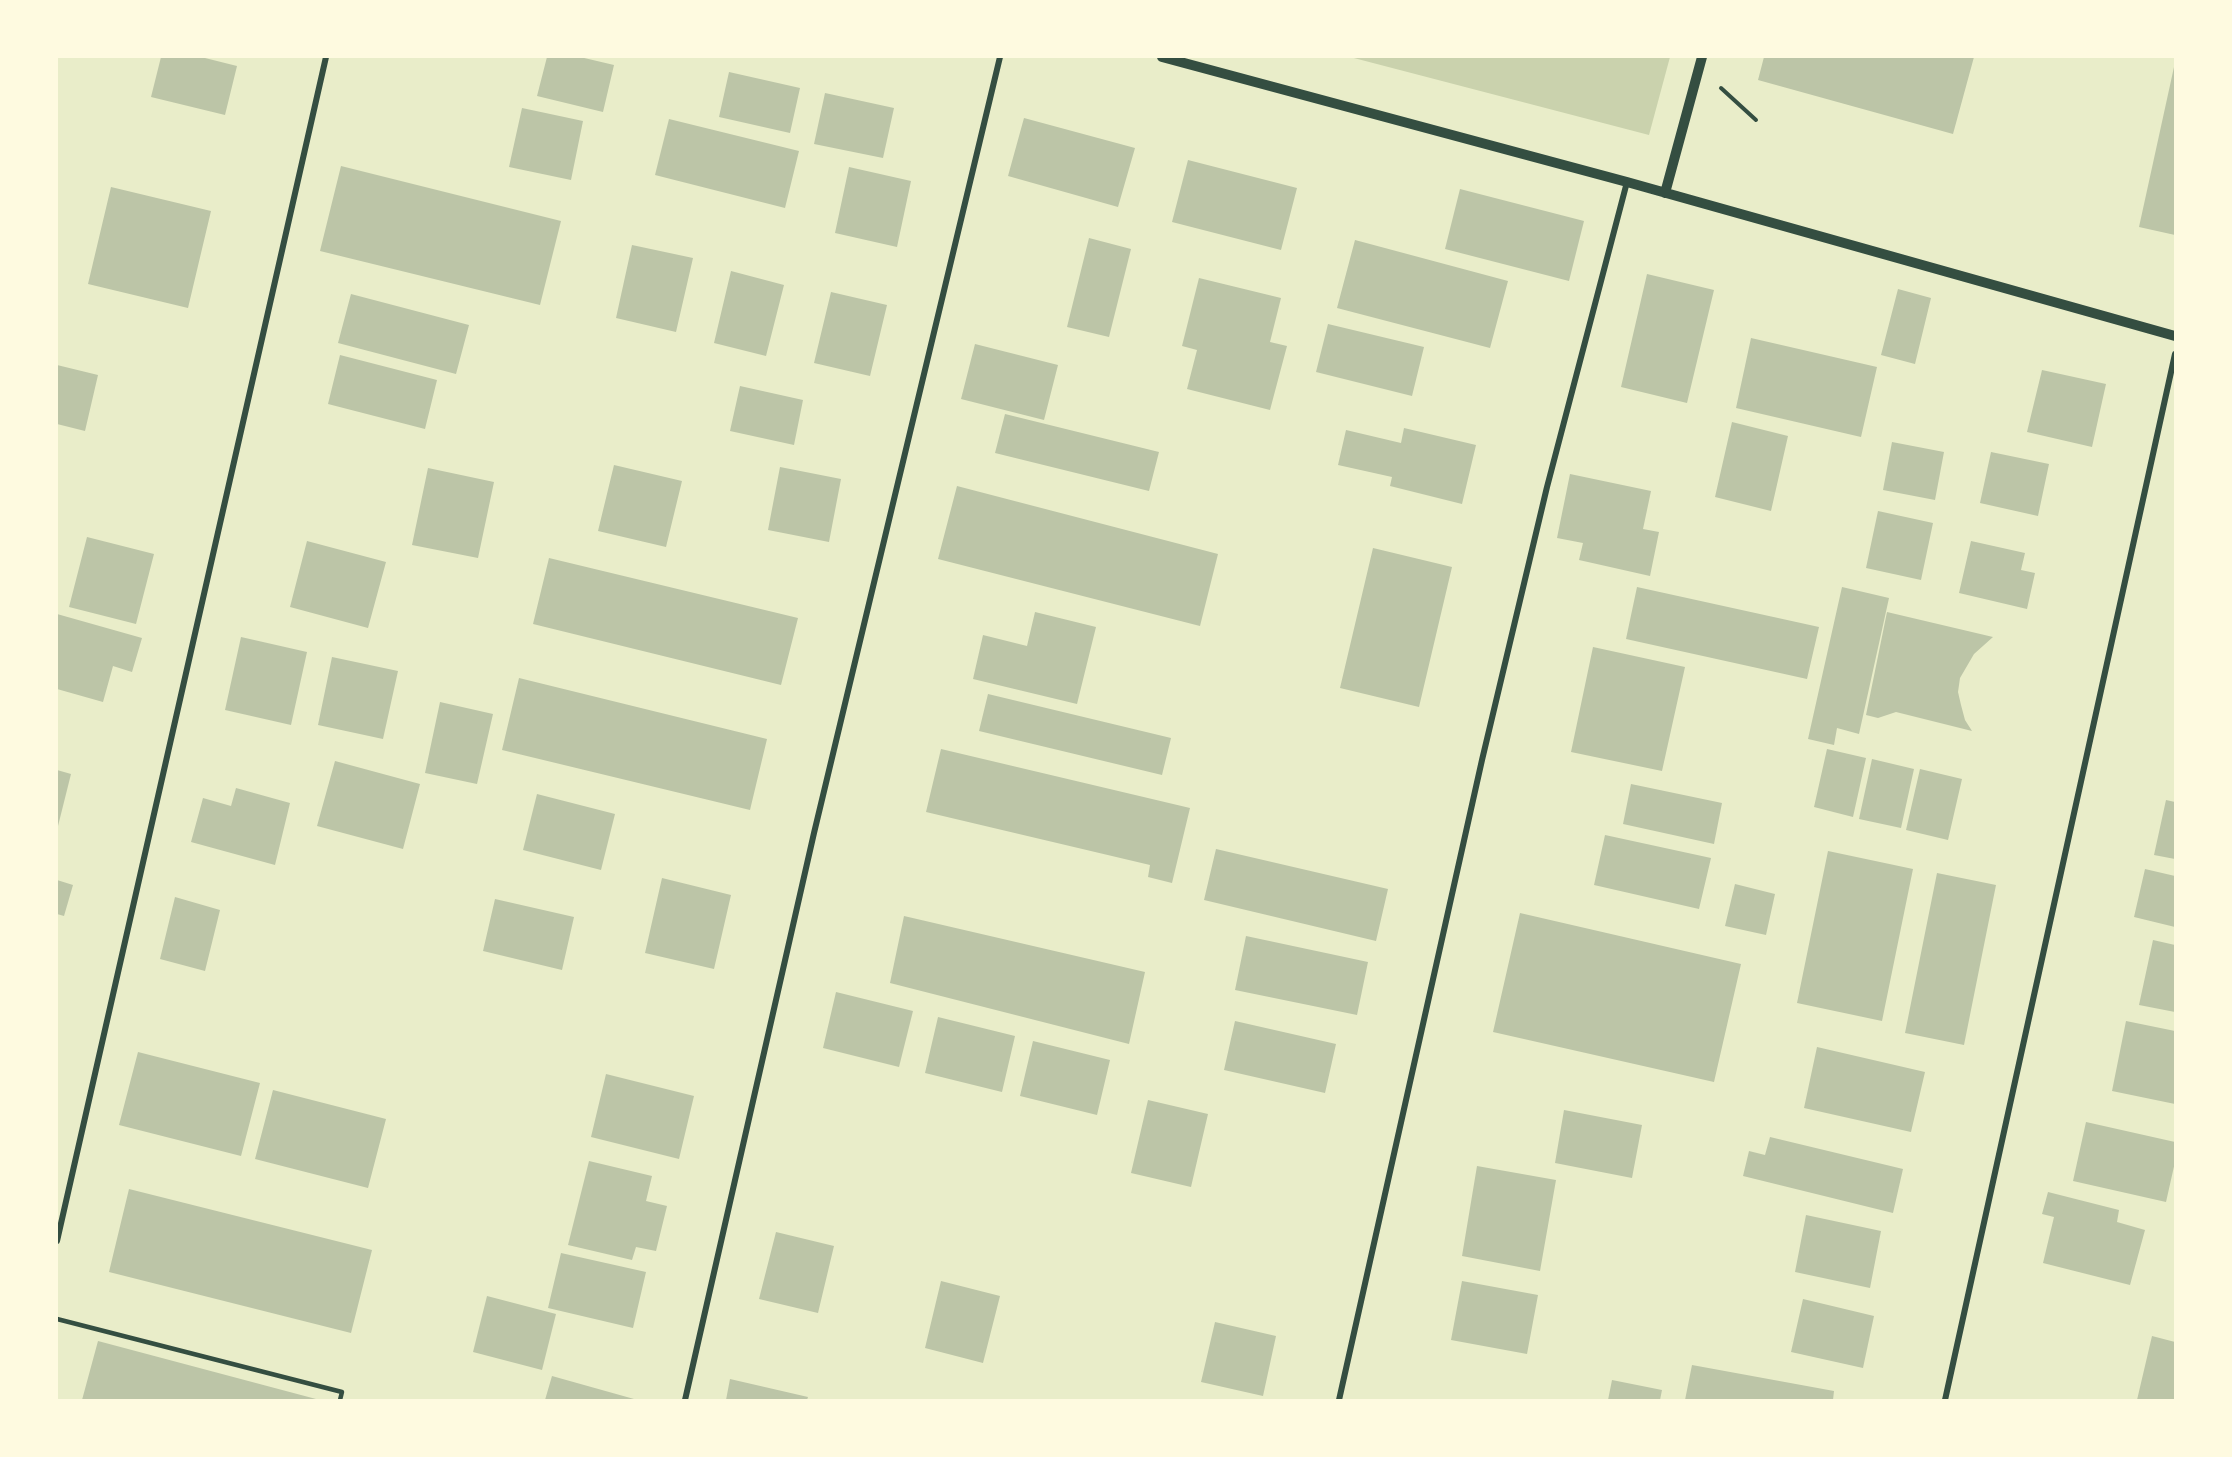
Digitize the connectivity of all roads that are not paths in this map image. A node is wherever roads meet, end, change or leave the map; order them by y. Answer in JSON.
{"nodes":[{"id":1,"x":326,"y":57,"type":"edge"},
{"id":2,"x":1000,"y":57,"type":"edge"},
{"id":3,"x":1162,"y":57,"type":"edge"},
{"id":4,"x":1702,"y":57,"type":"edge"},
{"id":5,"x":1628,"y":182,"type":"junction"},
{"id":6,"x":1665,"y":193,"type":"junction"},
{"id":7,"x":2175,"y":336,"type":"edge"},
{"id":8,"x":2175,"y":354,"type":"edge"},
{"id":9,"x":57,"y":1241,"type":"edge"},
{"id":10,"x":57,"y":1319,"type":"edge"},
{"id":11,"x":340,"y":1400,"type":"edge"},
{"id":12,"x":685,"y":1400,"type":"edge"},
{"id":13,"x":1339,"y":1400,"type":"edge"},
{"id":14,"x":1945,"y":1400,"type":"edge"}],
"edges":[{"from":1,"to":9,"type":"street"},
{"from":2,"to":12,"type":"street"},
{"from":3,"to":5,"type":"street"},
{"from":4,"to":6,"type":"street"},
{"from":5,"to":6,"type":"street"},
{"from":5,"to":13,"type":"street"},
{"from":6,"to":7,"type":"street"},
{"from":8,"to":14,"type":"street"},
{"from":10,"to":11,"type":"lane"}]}
